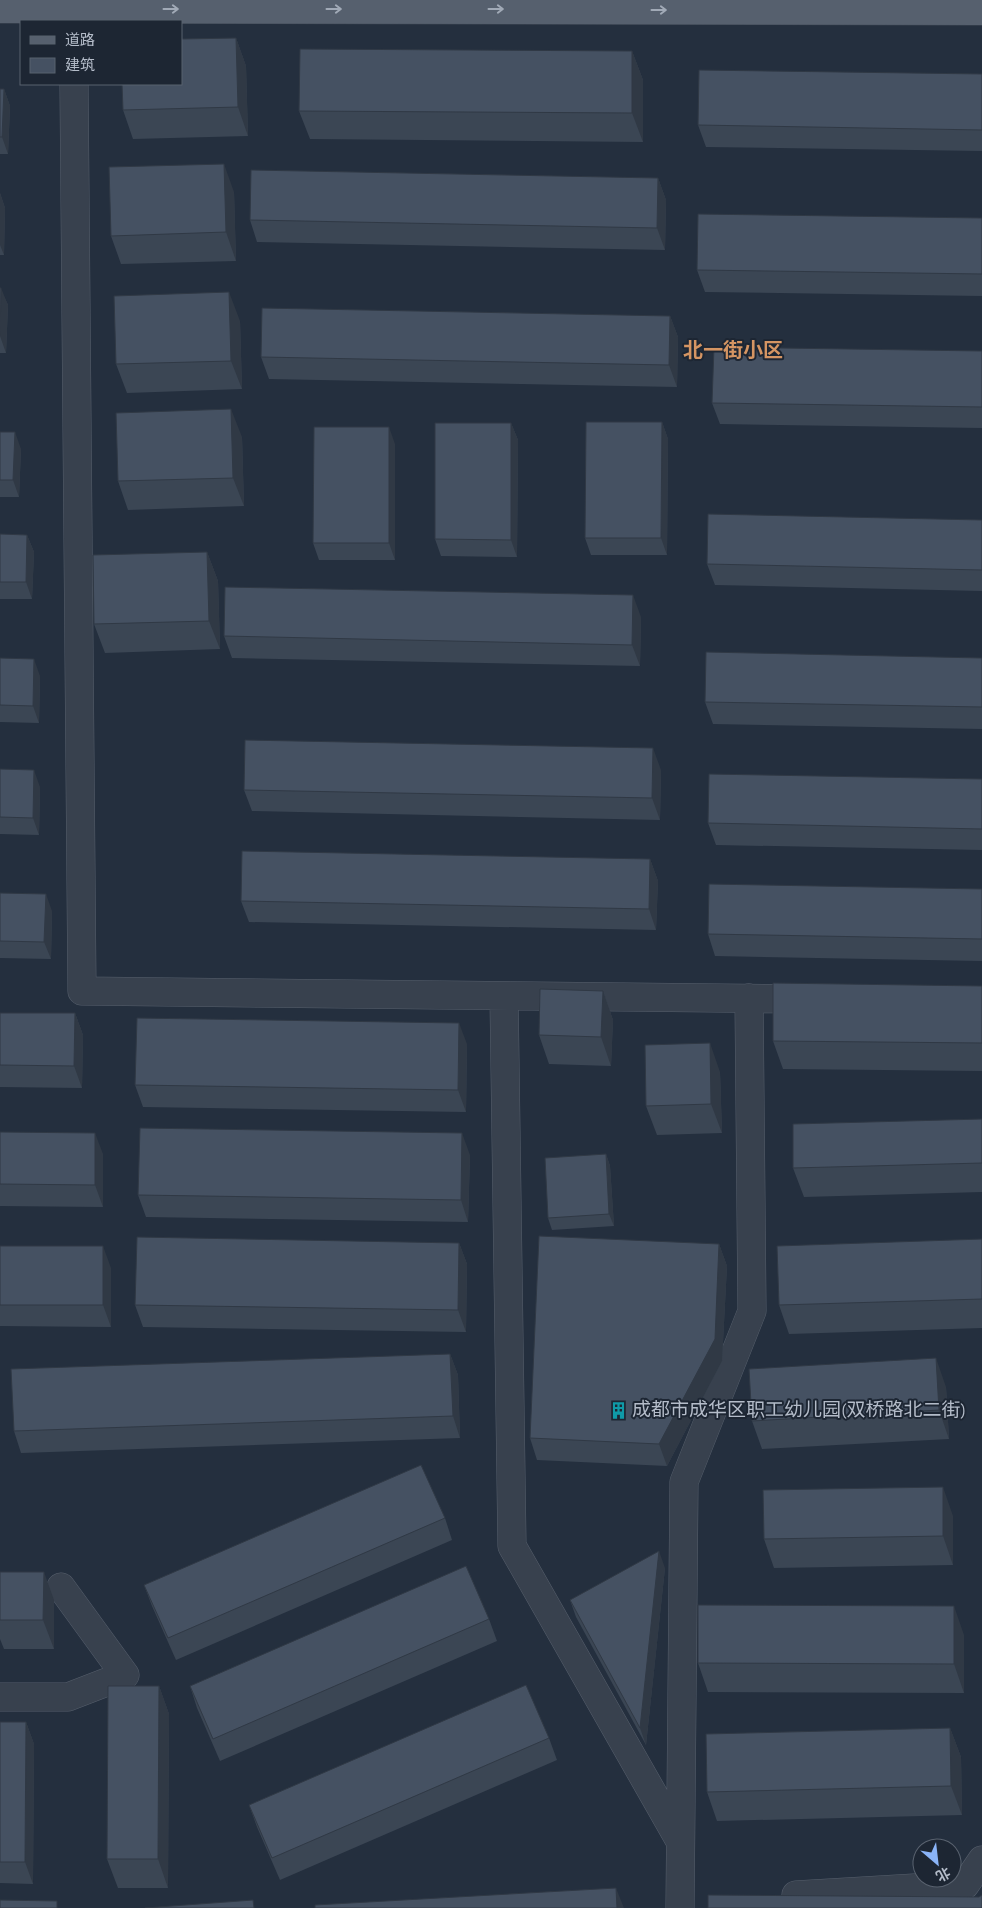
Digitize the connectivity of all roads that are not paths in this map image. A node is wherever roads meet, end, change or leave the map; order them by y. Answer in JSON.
{"nodes":[{"id":1,"x":0,"y":9,"type":"edge"},
{"id":2,"x":982,"y":11,"type":"edge"},
{"id":3,"x":73,"y":15,"type":"edge"},
{"id":4,"x":74,"y":85,"type":"edge"},
{"id":5,"x":504,"y":996,"type":"junction"},
{"id":6,"x":749,"y":998,"type":"junction"},
{"id":7,"x":836,"y":999,"type":"edge"},
{"id":8,"x":61,"y":1587,"type":"dead end"},
{"id":9,"x":0,"y":1697,"type":"edge"},
{"id":10,"x":680,"y":1843,"type":"junction"},
{"id":11,"x":982,"y":1860,"type":"edge"},
{"id":12,"x":796,"y":1895,"type":"edge"},
{"id":13,"x":680,"y":1908,"type":"edge"}],
"edges":[{"from":1,"to":3,"type":"main road"},
{"from":3,"to":2,"type":"main road","one_way":true},
{"from":4,"to":5,"type":"street"},
{"from":5,"to":6,"type":"street"},
{"from":5,"to":10,"type":"street"},
{"from":6,"to":7,"type":"street"},
{"from":6,"to":10,"type":"street"},
{"from":8,"to":9,"type":"street"},
{"from":10,"to":13,"type":"street"},
{"from":11,"to":12,"type":"street"}]}
